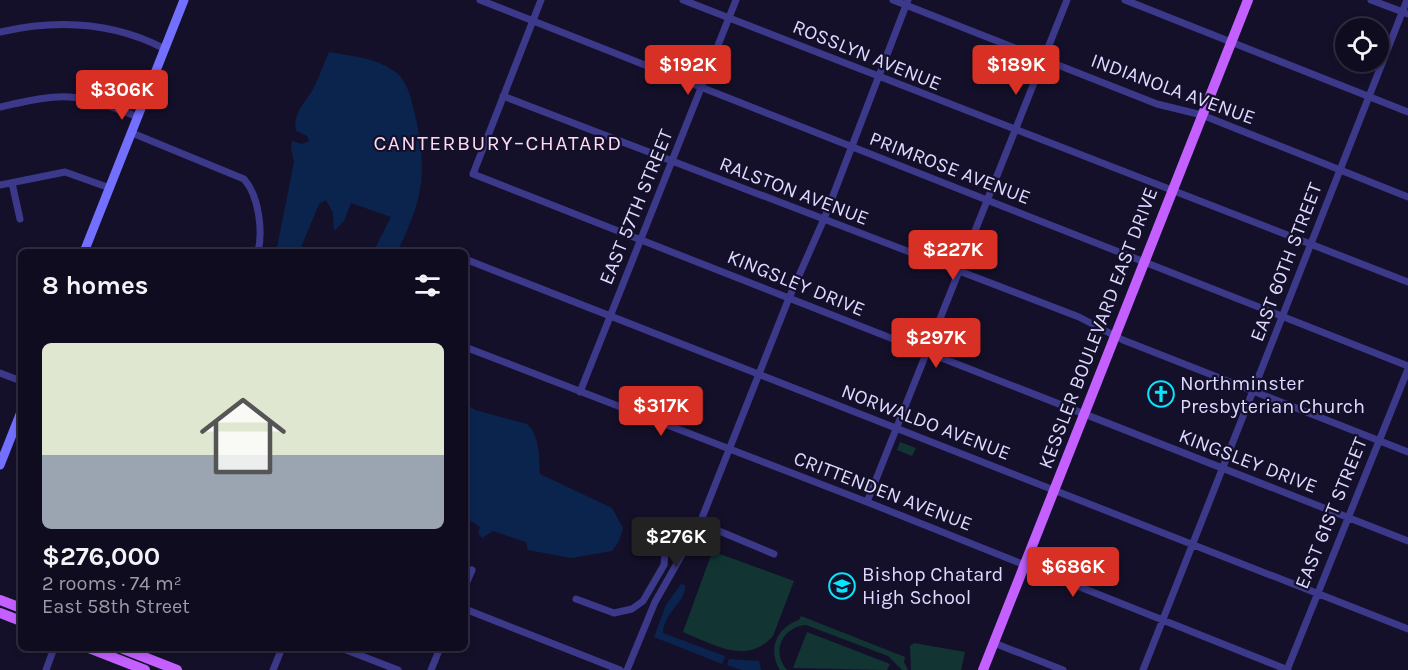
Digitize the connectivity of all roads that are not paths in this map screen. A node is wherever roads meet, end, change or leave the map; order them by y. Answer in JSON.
{"nodes":[{"id":1,"x":184,"y":0,"type":"edge"},
{"id":2,"x":480,"y":0,"type":"edge"},
{"id":3,"x":541,"y":0,"type":"edge"},
{"id":4,"x":683,"y":0,"type":"edge"},
{"id":5,"x":736,"y":0,"type":"edge"},
{"id":6,"x":893,"y":0,"type":"edge"},
{"id":7,"x":1067,"y":0,"type":"edge"},
{"id":8,"x":1125,"y":0,"type":"edge"},
{"id":9,"x":1248,"y":0,"type":"edge"},
{"id":10,"x":1371,"y":0,"type":"edge"},
{"id":11,"x":1407,"y":0,"type":"edge"},
{"id":12,"x":907,"y":3,"type":"edge"},
{"id":13,"x":1405,"y":13,"type":"edge"},
{"id":14,"x":729,"y":18,"type":"junction"},
{"id":15,"x":533,"y":21,"type":"junction"},
{"id":16,"x":0,"y":32,"type":"edge"},
{"id":17,"x":1231,"y":42,"type":"junction"},
{"id":18,"x":165,"y":49,"type":"junction"},
{"id":19,"x":1043,"y":59,"type":"junction"},
{"id":20,"x":879,"y":76,"type":"junction"},
{"id":21,"x":701,"y":88,"type":"junction"},
{"id":22,"x":503,"y":96,"type":"junction"},
{"id":23,"x":1370,"y":96,"type":"junction"},
{"id":24,"x":0,"y":107,"type":"edge"},
{"id":25,"x":1408,"y":111,"type":"edge"},
{"id":26,"x":1202,"y":115,"type":"junction"},
{"id":27,"x":138,"y":117,"type":"junction"},
{"id":28,"x":1015,"y":131,"type":"junction"},
{"id":29,"x":132,"y":133,"type":"junction"},
{"id":30,"x":852,"y":147,"type":"junction"},
{"id":31,"x":671,"y":162,"type":"junction"},
{"id":32,"x":1340,"y":170,"type":"junction"},
{"id":33,"x":12,"y":183,"type":"junction"},
{"id":34,"x":0,"y":185,"type":"edge"},
{"id":35,"x":110,"y":188,"type":"junction"},
{"id":36,"x":1172,"y":189,"type":"junction"},
{"id":37,"x":1408,"y":197,"type":"edge"},
{"id":38,"x":987,"y":200,"type":"junction"},
{"id":39,"x":20,"y":219,"type":"dead end"},
{"id":40,"x":824,"y":219,"type":"junction"},
{"id":41,"x":641,"y":239,"type":"junction"},
{"id":42,"x":1311,"y":244,"type":"junction"},
{"id":43,"x":85,"y":249,"type":"edge"},
{"id":44,"x":258,"y":249,"type":"edge"},
{"id":45,"x":468,"y":260,"type":"edge"},
{"id":46,"x":1144,"y":262,"type":"junction"},
{"id":47,"x":959,"y":270,"type":"junction"},
{"id":48,"x":1408,"y":282,"type":"edge"},
{"id":49,"x":789,"y":298,"type":"junction"},
{"id":50,"x":610,"y":316,"type":"junction"},
{"id":51,"x":1283,"y":317,"type":"junction"},
{"id":52,"x":1115,"y":336,"type":"junction"},
{"id":53,"x":468,"y":348,"type":"edge"},
{"id":54,"x":927,"y":352,"type":"junction"},
{"id":55,"x":1408,"y":368,"type":"edge"},
{"id":56,"x":0,"y":373,"type":"edge"},
{"id":57,"x":760,"y":374,"type":"junction"},
{"id":58,"x":18,"y":380,"type":"edge"},
{"id":59,"x":1254,"y":391,"type":"junction"},
{"id":60,"x":580,"y":392,"type":"junction"},
{"id":61,"x":1084,"y":414,"type":"junction"},
{"id":62,"x":18,"y":420,"type":"edge"},
{"id":63,"x":897,"y":428,"type":"junction"},
{"id":64,"x":1378,"y":440,"type":"junction"},
{"id":65,"x":728,"y":450,"type":"junction"},
{"id":66,"x":1408,"y":452,"type":"edge"},
{"id":67,"x":0,"y":465,"type":"edge"},
{"id":68,"x":1223,"y":468,"type":"junction"},
{"id":69,"x":1054,"y":490,"type":"junction"},
{"id":70,"x":867,"y":502,"type":"junction"},
{"id":71,"x":1347,"y":517,"type":"junction"},
{"id":72,"x":700,"y":523,"type":"junction"},
{"id":73,"x":1408,"y":541,"type":"edge"},
{"id":74,"x":1193,"y":545,"type":"junction"},
{"id":75,"x":658,"y":549,"type":"dead end"},
{"id":76,"x":774,"y":554,"type":"dead end"},
{"id":77,"x":1024,"y":565,"type":"junction"},
{"id":78,"x":472,"y":570,"type":"dead end"},
{"id":79,"x":468,"y":579,"type":"edge"},
{"id":80,"x":1317,"y":594,"type":"junction"},
{"id":81,"x":645,"y":597,"type":"junction"},
{"id":82,"x":576,"y":598,"type":"dead end"},
{"id":83,"x":0,"y":600,"type":"edge"},
{"id":84,"x":655,"y":602,"type":"junction"},
{"id":85,"x":18,"y":607,"type":"edge"},
{"id":86,"x":468,"y":610,"type":"edge"},
{"id":87,"x":0,"y":613,"type":"edge"},
{"id":88,"x":18,"y":620,"type":"edge"},
{"id":89,"x":1163,"y":621,"type":"junction"},
{"id":90,"x":1408,"y":629,"type":"edge"},
{"id":91,"x":994,"y":643,"type":"junction"},
{"id":92,"x":53,"y":651,"type":"edge"},
{"id":93,"x":97,"y":651,"type":"edge"},
{"id":94,"x":127,"y":651,"type":"edge"},
{"id":95,"x":281,"y":651,"type":"edge"},
{"id":96,"x":349,"y":651,"type":"edge"},
{"id":97,"x":439,"y":651,"type":"edge"},
{"id":98,"x":161,"y":667,"type":"edge"},
{"id":99,"x":46,"y":670,"type":"edge"},
{"id":100,"x":145,"y":670,"type":"edge"},
{"id":101,"x":177,"y":670,"type":"edge"},
{"id":102,"x":273,"y":670,"type":"edge"},
{"id":103,"x":398,"y":670,"type":"edge"},
{"id":104,"x":431,"y":670,"type":"edge"},
{"id":105,"x":620,"y":670,"type":"edge"},
{"id":106,"x":627,"y":670,"type":"edge"},
{"id":107,"x":983,"y":670,"type":"edge"},
{"id":108,"x":1063,"y":670,"type":"edge"},
{"id":109,"x":1143,"y":670,"type":"edge"},
{"id":110,"x":1287,"y":670,"type":"edge"}],
"edges":[{"from":1,"to":18,"type":"street"},
{"from":2,"to":15,"type":"street","name":"PRIMROSE AVENUE"},
{"from":3,"to":15,"type":"street"},
{"from":4,"to":14,"type":"street","name":"ROSSLYN AVENUE"},
{"from":5,"to":14,"type":"street","name":"EAST 57TH STREET"},
{"from":6,"to":12,"type":"street","name":"INDIANOLA AVENUE"},
{"from":7,"to":19,"type":"street"},
{"from":8,"to":17,"type":"street"},
{"from":9,"to":17,"type":"main road","name":"KESSLER BOULEVARD EAST DRIVE"},
{"from":10,"to":13,"type":"street"},
{"from":11,"to":13,"type":"street","name":"EAST 60TH STREET"},
{"from":12,"to":19,"type":"street","name":"INDIANOLA AVENUE"},
{"from":12,"to":20,"type":"street"},
{"from":13,"to":23,"type":"street","name":"EAST 60TH STREET"},
{"from":14,"to":20,"type":"street","name":"ROSSLYN AVENUE"},
{"from":14,"to":21,"type":"street","name":"EAST 57TH STREET"},
{"from":15,"to":21,"type":"street","name":"PRIMROSE AVENUE"},
{"from":15,"to":22,"type":"street"},
{"from":16,"to":18,"type":"street"},
{"from":17,"to":23,"type":"street"},
{"from":17,"to":26,"type":"main road","name":"KESSLER BOULEVARD EAST DRIVE"},
{"from":18,"to":27,"type":"street"},
{"from":19,"to":26,"type":"street","name":"INDIANOLA AVENUE"},
{"from":19,"to":28,"type":"street"},
{"from":20,"to":28,"type":"street","name":"ROSSLYN AVENUE"},
{"from":20,"to":30,"type":"street"},
{"from":21,"to":30,"type":"street","name":"PRIMROSE AVENUE"},
{"from":21,"to":31,"type":"street","name":"EAST 57TH STREET"},
{"from":22,"to":31,"type":"street","name":"RALSTON AVENUE"},
{"from":22,"to":41,"type":"street","name":"KINGSLEY DRIVE"},
{"from":23,"to":25,"type":"street"},
{"from":23,"to":32,"type":"street","name":"EAST 60TH STREET"},
{"from":24,"to":27,"type":"street"},
{"from":26,"to":32,"type":"street","name":"INDIANOLA AVENUE"},
{"from":26,"to":36,"type":"main road","name":"KESSLER BOULEVARD EAST DRIVE"},
{"from":27,"to":29,"type":"street"},
{"from":28,"to":36,"type":"street","name":"ROSSLYN AVENUE"},
{"from":28,"to":38,"type":"street"},
{"from":29,"to":35,"type":"street"},
{"from":29,"to":44,"type":"street"},
{"from":30,"to":38,"type":"street","name":"PRIMROSE AVENUE"},
{"from":30,"to":40,"type":"street"},
{"from":31,"to":40,"type":"street","name":"RALSTON AVENUE"},
{"from":31,"to":41,"type":"street","name":"EAST 57TH STREET"},
{"from":32,"to":37,"type":"street","name":"INDIANOLA AVENUE"},
{"from":32,"to":42,"type":"street","name":"EAST 60TH STREET"},
{"from":33,"to":34,"type":"street"},
{"from":33,"to":35,"type":"street"},
{"from":33,"to":39,"type":"street"},
{"from":35,"to":43,"type":"street"},
{"from":36,"to":42,"type":"street","name":"ROSSLYN AVENUE"},
{"from":36,"to":46,"type":"main road","name":"KESSLER BOULEVARD EAST DRIVE"},
{"from":38,"to":46,"type":"street","name":"PRIMROSE AVENUE"},
{"from":38,"to":47,"type":"street"},
{"from":40,"to":47,"type":"street","name":"RALSTON AVENUE"},
{"from":40,"to":49,"type":"street"},
{"from":41,"to":49,"type":"street","name":"KINGSLEY DRIVE"},
{"from":41,"to":50,"type":"street","name":"EAST 57TH STREET"},
{"from":42,"to":48,"type":"street","name":"ROSSLYN AVENUE"},
{"from":42,"to":51,"type":"street","name":"EAST 60TH STREET"},
{"from":45,"to":50,"type":"street","name":"NORWALDO AVENUE"},
{"from":46,"to":51,"type":"street","name":"PRIMROSE AVENUE"},
{"from":46,"to":52,"type":"main road","name":"KESSLER BOULEVARD EAST DRIVE"},
{"from":47,"to":52,"type":"street","name":"RALSTON AVENUE"},
{"from":47,"to":54,"type":"street"},
{"from":49,"to":54,"type":"street","name":"KINGSLEY DRIVE"},
{"from":49,"to":57,"type":"street"},
{"from":50,"to":57,"type":"street","name":"NORWALDO AVENUE"},
{"from":50,"to":60,"type":"street","name":"EAST 57TH STREET"},
{"from":51,"to":55,"type":"street","name":"PRIMROSE AVENUE"},
{"from":51,"to":59,"type":"street","name":"EAST 60TH STREET"},
{"from":52,"to":59,"type":"street","name":"RALSTON AVENUE"},
{"from":52,"to":61,"type":"main road","name":"KESSLER BOULEVARD EAST DRIVE"},
{"from":53,"to":60,"type":"street","name":"CRITTENDEN AVENUE"},
{"from":54,"to":61,"type":"street","name":"KINGSLEY DRIVE"},
{"from":54,"to":63,"type":"street"},
{"from":55,"to":64,"type":"street","name":"EAST 61ST STREET"},
{"from":56,"to":58,"type":"street"},
{"from":57,"to":63,"type":"street","name":"NORWALDO AVENUE"},
{"from":57,"to":65,"type":"street"},
{"from":59,"to":64,"type":"street","name":"RALSTON AVENUE"},
{"from":59,"to":68,"type":"street","name":"EAST 60TH STREET"},
{"from":60,"to":65,"type":"street","name":"CRITTENDEN AVENUE"},
{"from":61,"to":68,"type":"street","name":"KINGSLEY DRIVE"},
{"from":61,"to":69,"type":"main road","name":"KESSLER BOULEVARD EAST DRIVE"},
{"from":62,"to":67,"type":"street"},
{"from":63,"to":69,"type":"street","name":"NORWALDO AVENUE"},
{"from":63,"to":70,"type":"street"},
{"from":64,"to":66,"type":"street","name":"RALSTON AVENUE"},
{"from":64,"to":71,"type":"street","name":"EAST 61ST STREET"},
{"from":65,"to":70,"type":"street","name":"CRITTENDEN AVENUE"},
{"from":65,"to":72,"type":"street"},
{"from":68,"to":71,"type":"street","name":"KINGSLEY DRIVE"},
{"from":68,"to":74,"type":"street","name":"EAST 60TH STREET"},
{"from":69,"to":74,"type":"street","name":"NORWALDO AVENUE"},
{"from":69,"to":77,"type":"main road","name":"KESSLER BOULEVARD EAST DRIVE"},
{"from":70,"to":77,"type":"street","name":"CRITTENDEN AVENUE"},
{"from":71,"to":73,"type":"street","name":"KINGSLEY DRIVE"},
{"from":71,"to":80,"type":"street","name":"EAST 61ST STREET"},
{"from":72,"to":76,"type":"street"},
{"from":72,"to":84,"type":"street"},
{"from":74,"to":80,"type":"street","name":"NORWALDO AVENUE"},
{"from":74,"to":89,"type":"street","name":"EAST 60TH STREET"},
{"from":75,"to":81,"type":"street"},
{"from":77,"to":89,"type":"street","name":"CRITTENDEN AVENUE"},
{"from":77,"to":91,"type":"main road","name":"KESSLER BOULEVARD EAST DRIVE"},
{"from":78,"to":79,"type":"street"},
{"from":80,"to":90,"type":"street","name":"NORWALDO AVENUE"},
{"from":80,"to":110,"type":"street","name":"EAST 61ST STREET"},
{"from":81,"to":82,"type":"street"},
{"from":81,"to":84,"type":"street"},
{"from":83,"to":85,"type":"main road"},
{"from":84,"to":106,"type":"street"},
{"from":86,"to":105,"type":"street"},
{"from":87,"to":88,"type":"main road"},
{"from":89,"to":109,"type":"street","name":"EAST 60TH STREET"},
{"from":89,"to":110,"type":"street","name":"CRITTENDEN AVENUE"},
{"from":91,"to":107,"type":"main road","name":"KESSLER BOULEVARD EAST DRIVE"},
{"from":91,"to":108,"type":"street"},
{"from":92,"to":99,"type":"street"},
{"from":93,"to":100,"type":"main road"},
{"from":94,"to":98,"type":"main road"},
{"from":95,"to":102,"type":"street"},
{"from":96,"to":103,"type":"street"},
{"from":97,"to":104,"type":"street"},
{"from":98,"to":101,"type":"main road"}]}
